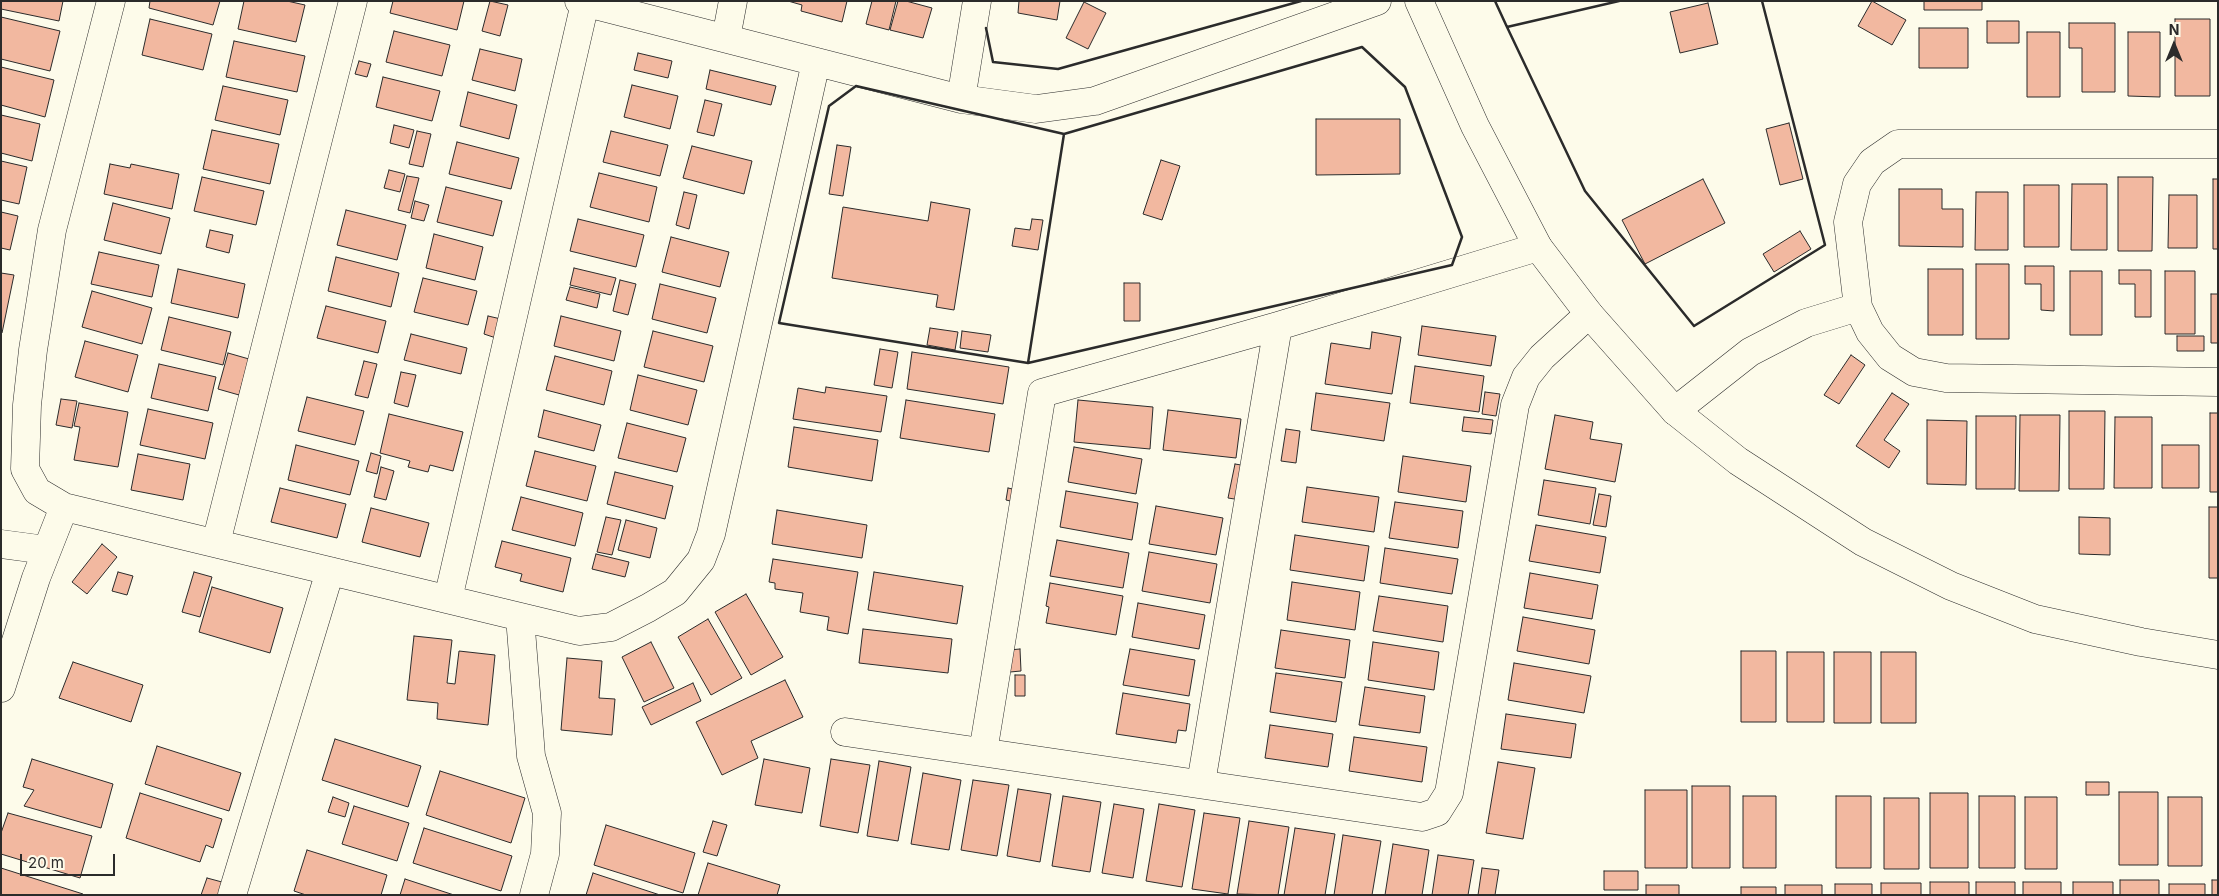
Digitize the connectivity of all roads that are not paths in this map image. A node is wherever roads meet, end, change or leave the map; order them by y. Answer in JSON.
{"nodes":[{"id":1,"x":111,"y":1,"type":"edge"},
{"id":2,"x":353,"y":1,"type":"edge"},
{"id":3,"x":733,"y":1,"type":"edge"},
{"id":4,"x":977,"y":1,"type":"edge"},
{"id":5,"x":1377,"y":1,"type":"edge"},
{"id":6,"x":1418,"y":1,"type":"edge"},
{"id":7,"x":582,"y":2,"type":"edge"},
{"id":8,"x":726,"y":38,"type":"junction"},
{"id":9,"x":816,"y":62,"type":"junction"},
{"id":10,"x":961,"y":99,"type":"junction"},
{"id":11,"x":2218,"y":144,"type":"edge"},
{"id":12,"x":1538,"y":248,"type":"junction"},
{"id":13,"x":1858,"y":307,"type":"junction"},
{"id":14,"x":1589,"y":314,"type":"junction"},
{"id":15,"x":1278,"y":326,"type":"junction"},
{"id":16,"x":2218,"y":382,"type":"edge"},
{"id":17,"x":1676,"y":411,"type":"junction"},
{"id":18,"x":64,"y":507,"type":"junction"},
{"id":19,"x":1,"y":544,"type":"edge"},
{"id":20,"x":216,"y":544,"type":"junction"},
{"id":21,"x":46,"y":550,"type":"junction"},
{"id":22,"x":330,"y":571,"type":"junction"},
{"id":23,"x":448,"y":599,"type":"junction"},
{"id":24,"x":520,"y":617,"type":"junction"},
{"id":25,"x":2218,"y":655,"type":"edge"},
{"id":26,"x":1,"y":688,"type":"edge"},
{"id":27,"x":845,"y":732,"type":"dead end"},
{"id":28,"x":983,"y":752,"type":"junction"},
{"id":29,"x":1202,"y":783,"type":"junction"},
{"id":30,"x":232,"y":895,"type":"edge"},
{"id":31,"x":534,"y":895,"type":"edge"}],
"edges":[{"from":1,"to":18,"type":"street"},
{"from":2,"to":20,"type":"street"},
{"from":3,"to":8,"type":"street"},
{"from":4,"to":10,"type":"street"},
{"from":5,"to":10,"type":"street"},
{"from":6,"to":12,"type":"street"},
{"from":7,"to":8,"type":"street"},
{"from":7,"to":23,"type":"street"},
{"from":8,"to":9,"type":"street"},
{"from":9,"to":10,"type":"street"},
{"from":9,"to":24,"type":"street"},
{"from":11,"to":13,"type":"street"},
{"from":12,"to":14,"type":"street"},
{"from":12,"to":15,"type":"street"},
{"from":13,"to":16,"type":"street"},
{"from":13,"to":17,"type":"street"},
{"from":14,"to":17,"type":"street"},
{"from":14,"to":29,"type":"street"},
{"from":15,"to":28,"type":"street"},
{"from":15,"to":29,"type":"street"},
{"from":17,"to":25,"type":"street"},
{"from":18,"to":20,"type":"street"},
{"from":18,"to":21,"type":"street"},
{"from":19,"to":21,"type":"street"},
{"from":20,"to":22,"type":"street"},
{"from":21,"to":26,"type":"street"},
{"from":22,"to":23,"type":"street"},
{"from":22,"to":30,"type":"street"},
{"from":23,"to":24,"type":"street"},
{"from":24,"to":31,"type":"street"},
{"from":27,"to":28,"type":"street"},
{"from":28,"to":29,"type":"street"}]}
